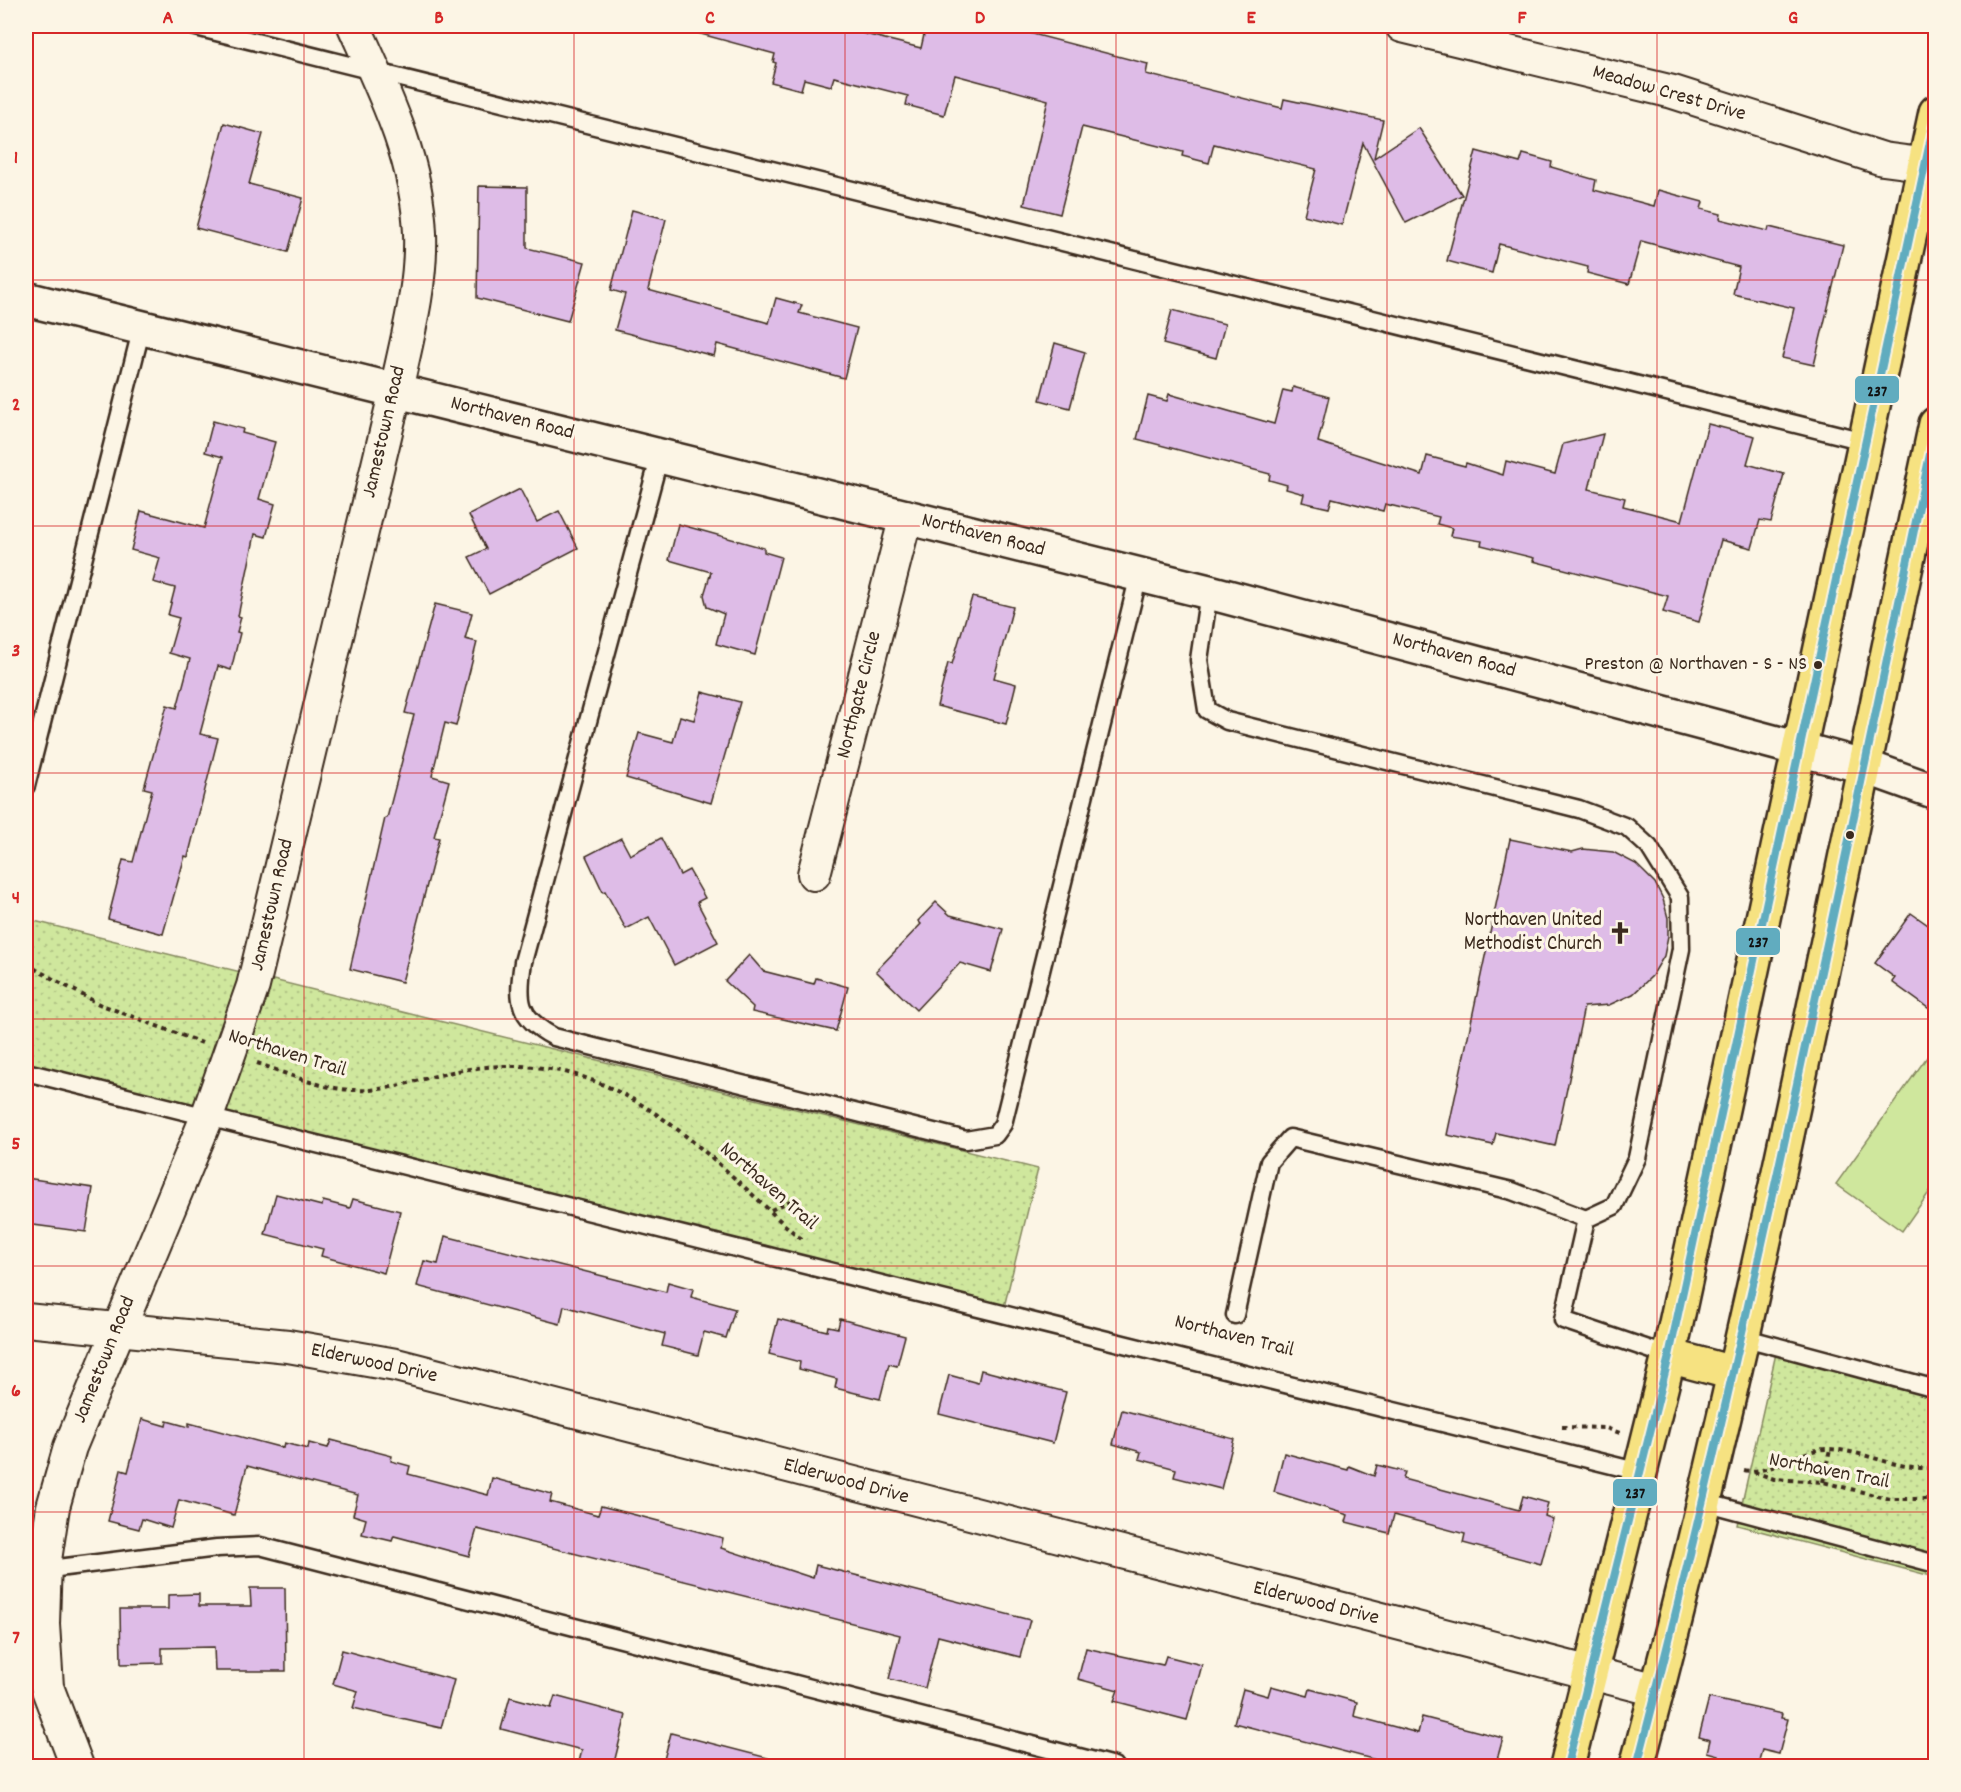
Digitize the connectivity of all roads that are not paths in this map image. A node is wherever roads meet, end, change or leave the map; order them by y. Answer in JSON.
{"nodes":[{"id":1,"x":192,"y":26,"type":"edge"},
{"id":2,"x":354,"y":26,"type":"edge"},
{"id":3,"x":1402,"y":26,"type":"edge"},
{"id":4,"x":375,"y":71,"type":"junction"},
{"id":5,"x":1935,"y":112,"type":"edge"},
{"id":6,"x":1930,"y":165,"type":"edge"},
{"id":7,"x":26,"y":299,"type":"edge"},
{"id":8,"x":142,"y":327,"type":"junction"},
{"id":9,"x":396,"y":390,"type":"junction"},
{"id":10,"x":1935,"y":424,"type":"edge"},
{"id":11,"x":1864,"y":441,"type":"junction"},
{"id":12,"x":660,"y":455,"type":"junction"},
{"id":13,"x":1931,"y":468,"type":"edge"},
{"id":14,"x":906,"y":516,"type":"junction"},
{"id":15,"x":1139,"y":575,"type":"junction"},
{"id":16,"x":1209,"y":592,"type":"junction"},
{"id":17,"x":1797,"y":748,"type":"junction"},
{"id":18,"x":1863,"y":766,"type":"junction"},
{"id":19,"x":26,"y":786,"type":"edge"},
{"id":20,"x":1935,"y":792,"type":"edge"},
{"id":21,"x":814,"y":874,"type":"dead end"},
{"id":22,"x":26,"y":1072,"type":"edge"},
{"id":23,"x":207,"y":1118,"type":"junction"},
{"id":24,"x":1586,"y":1219,"type":"junction"},
{"id":25,"x":1235,"y":1315,"type":"dead end"},
{"id":26,"x":26,"y":1320,"type":"edge"},
{"id":27,"x":117,"y":1329,"type":"junction"},
{"id":28,"x":1742,"y":1337,"type":"junction"},
{"id":29,"x":1669,"y":1356,"type":"junction"},
{"id":30,"x":1733,"y":1373,"type":"junction"},
{"id":31,"x":1935,"y":1389,"type":"edge"},
{"id":32,"x":1640,"y":1472,"type":"junction"},
{"id":33,"x":1704,"y":1502,"type":"junction"},
{"id":34,"x":1935,"y":1564,"type":"edge"},
{"id":35,"x":35,"y":1572,"type":"edge"},
{"id":36,"x":1590,"y":1673,"type":"junction"},
{"id":37,"x":1657,"y":1690,"type":"junction"},
{"id":38,"x":77,"y":1767,"type":"edge"},
{"id":39,"x":1114,"y":1767,"type":"edge"},
{"id":40,"x":1567,"y":1767,"type":"edge"},
{"id":41,"x":1636,"y":1767,"type":"edge"}],
"edges":[{"from":1,"to":4,"type":"lane"},
{"from":2,"to":4,"type":"street","name":"Jamestown Road"},
{"from":3,"to":6,"type":"street","name":"Meadow Crest Drive"},
{"from":4,"to":9,"type":"street","name":"Jamestown Road"},
{"from":4,"to":11,"type":"lane"},
{"from":5,"to":6,"type":"main road"},
{"from":6,"to":11,"type":"main road"},
{"from":7,"to":8,"type":"street","name":"Northaven Road"},
{"from":8,"to":9,"type":"street","name":"Northaven Road"},
{"from":8,"to":19,"type":"lane"},
{"from":9,"to":12,"type":"street","name":"Northaven Road"},
{"from":9,"to":23,"type":"street","name":"Jamestown Road"},
{"from":10,"to":13,"type":"main road"},
{"from":11,"to":17,"type":"main road"},
{"from":12,"to":14,"type":"street","name":"Northaven Road"},
{"from":12,"to":15,"type":"lane"},
{"from":13,"to":18,"type":"main road"},
{"from":14,"to":15,"type":"street","name":"Northaven Road"},
{"from":14,"to":21,"type":"street","name":"Northgate Circle"},
{"from":15,"to":16,"type":"street","name":"Northaven Road"},
{"from":16,"to":17,"type":"street","name":"Northaven Road"},
{"from":16,"to":24,"type":"lane"},
{"from":17,"to":18,"type":"street","name":"Northaven Road"},
{"from":17,"to":29,"type":"main road"},
{"from":18,"to":20,"type":"street","name":"Northaven Road"},
{"from":18,"to":28,"type":"main road"},
{"from":22,"to":23,"type":"lane"},
{"from":23,"to":27,"type":"street","name":"Jamestown Road"},
{"from":23,"to":32,"type":"lane"},
{"from":24,"to":25,"type":"lane"},
{"from":24,"to":29,"type":"lane"},
{"from":26,"to":27,"type":"street","name":"Elderwood Drive"},
{"from":27,"to":35,"type":"street","name":"Jamestown Road"},
{"from":27,"to":36,"type":"street","name":"Elderwood Drive"},
{"from":28,"to":30,"type":"main road"},
{"from":28,"to":31,"type":"lane"},
{"from":29,"to":30,"type":"main road"},
{"from":29,"to":32,"type":"main road"},
{"from":30,"to":33,"type":"main road"},
{"from":32,"to":36,"type":"main road"},
{"from":33,"to":34,"type":"lane"},
{"from":33,"to":37,"type":"main road"},
{"from":35,"to":38,"type":"street","name":"Jamestown Road"},
{"from":35,"to":39,"type":"lane"},
{"from":36,"to":37,"type":"street","name":"Elderwood Drive"},
{"from":36,"to":40,"type":"main road"},
{"from":37,"to":41,"type":"main road"}]}
